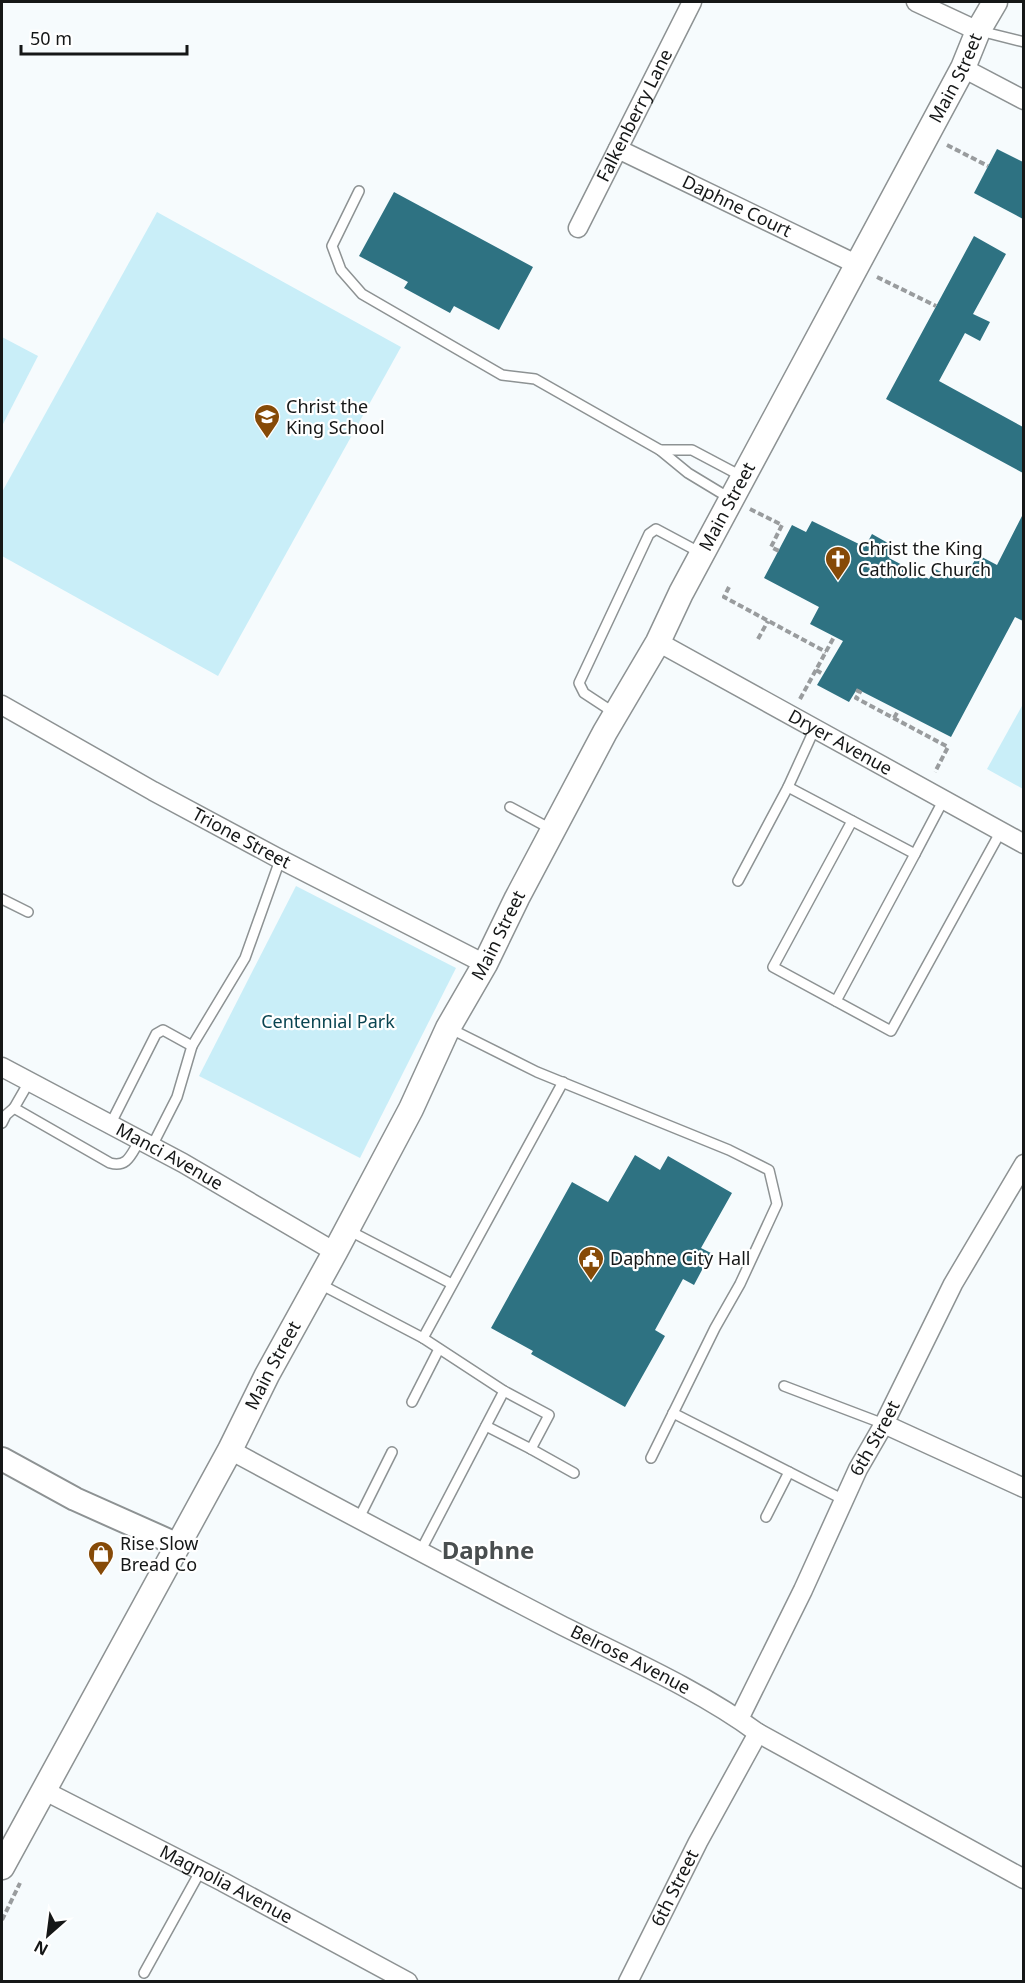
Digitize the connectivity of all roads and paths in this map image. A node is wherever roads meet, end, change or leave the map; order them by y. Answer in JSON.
{"nodes":[{"id":1,"x":692,"y":2,"type":"edge"},
{"id":2,"x":916,"y":2,"type":"edge"},
{"id":3,"x":994,"y":2,"type":"edge"},
{"id":4,"x":978,"y":31,"type":"junction"},
{"id":5,"x":1023,"y":42,"type":"edge"},
{"id":6,"x":963,"y":68,"type":"junction"},
{"id":7,"x":1023,"y":100,"type":"edge"},
{"id":8,"x":947,"y":145,"type":"dead end"},
{"id":9,"x":618,"y":149,"type":"junction"},
{"id":10,"x":988,"y":166,"type":"dead end"},
{"id":11,"x":359,"y":191,"type":"dead end"},
{"id":12,"x":578,"y":228,"type":"dead end"},
{"id":13,"x":856,"y":264,"type":"junction"},
{"id":14,"x":877,"y":277,"type":"dead end"},
{"id":15,"x":936,"y":306,"type":"dead end"},
{"id":16,"x":660,"y":450,"type":"junction"},
{"id":17,"x":743,"y":477,"type":"junction"},
{"id":18,"x":731,"y":499,"type":"junction"},
{"id":19,"x":779,"y":550,"type":"dead end"},
{"id":20,"x":702,"y":553,"type":"junction"},
{"id":21,"x":729,"y":587,"type":"dead end"},
{"id":22,"x":768,"y":621,"type":"junction"},
{"id":23,"x":834,"y":637,"type":"dead end"},
{"id":24,"x":758,"y":639,"type":"dead end"},
{"id":25,"x":658,"y":642,"type":"junction"},
{"id":26,"x":826,"y":651,"type":"junction"},
{"id":27,"x":816,"y":670,"type":"junction"},
{"id":28,"x":823,"y":674,"type":"dead end"},
{"id":29,"x":856,"y":690,"type":"dead end"},
{"id":30,"x":801,"y":697,"type":"dead end"},
{"id":31,"x":2,"y":705,"type":"edge"},
{"id":32,"x":898,"y":711,"type":"dead end"},
{"id":33,"x":616,"y":714,"type":"junction"},
{"id":34,"x":894,"y":718,"type":"junction"},
{"id":35,"x":815,"y":728,"type":"junction"},
{"id":36,"x":788,"y":787,"type":"junction"},
{"id":37,"x":926,"y":789,"type":"junction"},
{"id":38,"x":944,"y":799,"type":"junction"},
{"id":39,"x":510,"y":807,"type":"dead end"},
{"id":40,"x":852,"y":821,"type":"junction"},
{"id":41,"x":553,"y":830,"type":"junction"},
{"id":42,"x":1002,"y":831,"type":"junction"},
{"id":43,"x":1023,"y":844,"type":"edge"},
{"id":44,"x":915,"y":854,"type":"junction"},
{"id":45,"x":280,"y":860,"type":"junction"},
{"id":46,"x":738,"y":881,"type":"dead end"},
{"id":47,"x":2,"y":899,"type":"edge"},
{"id":48,"x":28,"y":912,"type":"dead end"},
{"id":49,"x":485,"y":964,"type":"junction"},
{"id":50,"x":836,"y":1001,"type":"junction"},
{"id":51,"x":448,"y":1028,"type":"junction"},
{"id":52,"x":192,"y":1046,"type":"junction"},
{"id":53,"x":2,"y":1067,"type":"edge"},
{"id":54,"x":29,"y":1082,"type":"junction"},
{"id":55,"x":563,"y":1082,"type":"junction"},
{"id":56,"x":14,"y":1108,"type":"junction"},
{"id":57,"x":2,"y":1123,"type":"edge"},
{"id":58,"x":110,"y":1125,"type":"junction"},
{"id":59,"x":146,"y":1143,"type":"junction"},
{"id":60,"x":1023,"y":1164,"type":"edge"},
{"id":61,"x":347,"y":1230,"type":"junction"},
{"id":62,"x":336,"y":1252,"type":"junction"},
{"id":63,"x":318,"y":1282,"type":"junction"},
{"id":64,"x":452,"y":1284,"type":"junction"},
{"id":65,"x":423,"y":1338,"type":"junction"},
{"id":66,"x":439,"y":1349,"type":"junction"},
{"id":67,"x":784,"y":1386,"type":"dead end"},
{"id":68,"x":504,"y":1391,"type":"junction"},
{"id":69,"x":412,"y":1402,"type":"dead end"},
{"id":70,"x":673,"y":1413,"type":"junction"},
{"id":71,"x":884,"y":1424,"type":"junction"},
{"id":72,"x":486,"y":1426,"type":"junction"},
{"id":73,"x":531,"y":1449,"type":"junction"},
{"id":74,"x":230,"y":1450,"type":"junction"},
{"id":75,"x":392,"y":1452,"type":"dead end"},
{"id":76,"x":651,"y":1458,"type":"dead end"},
{"id":77,"x":2,"y":1459,"type":"edge"},
{"id":78,"x":789,"y":1472,"type":"junction"},
{"id":79,"x":574,"y":1473,"type":"dead end"},
{"id":80,"x":1023,"y":1488,"type":"edge"},
{"id":81,"x":843,"y":1500,"type":"junction"},
{"id":82,"x":766,"y":1517,"type":"dead end"},
{"id":83,"x":358,"y":1520,"type":"junction"},
{"id":84,"x":178,"y":1545,"type":"junction"},
{"id":85,"x":420,"y":1552,"type":"junction"},
{"id":86,"x":739,"y":1719,"type":"junction"},
{"id":87,"x":758,"y":1733,"type":"junction"},
{"id":88,"x":43,"y":1790,"type":"junction"},
{"id":89,"x":2,"y":1867,"type":"edge"},
{"id":90,"x":201,"y":1870,"type":"junction"},
{"id":91,"x":1023,"y":1880,"type":"edge"},
{"id":92,"x":144,"y":1973,"type":"dead end"},
{"id":93,"x":408,"y":1982,"type":"edge"},
{"id":94,"x":628,"y":1982,"type":"edge"}],
"edges":[{"from":1,"to":9,"type":"street","name":"Falkenberry Lane"},
{"from":2,"to":4,"type":"street"},
{"from":3,"to":4,"type":"main road","name":"Main Street"},
{"from":4,"to":5,"type":"lane"},
{"from":4,"to":6,"type":"main road","name":"Main Street"},
{"from":6,"to":7,"type":"street"},
{"from":6,"to":13,"type":"main road","name":"Main Street"},
{"from":8,"to":10,"type":"path"},
{"from":9,"to":12,"type":"street","name":"Falkenberry Lane"},
{"from":9,"to":13,"type":"street","name":"Daphne Court"},
{"from":11,"to":16,"type":"lane"},
{"from":13,"to":17,"type":"main road","name":"Main Street"},
{"from":14,"to":15,"type":"path"},
{"from":16,"to":17,"type":"lane"},
{"from":16,"to":18,"type":"lane"},
{"from":17,"to":18,"type":"main road","name":"Main Street"},
{"from":18,"to":19,"type":"path"},
{"from":18,"to":20,"type":"main road","name":"Main Street"},
{"from":20,"to":25,"type":"main road","name":"Main Street"},
{"from":20,"to":33,"type":"lane"},
{"from":21,"to":22,"type":"path"},
{"from":22,"to":24,"type":"path"},
{"from":22,"to":26,"type":"path"},
{"from":23,"to":26,"type":"path"},
{"from":25,"to":33,"type":"main road","name":"Main Street"},
{"from":25,"to":35,"type":"street","name":"Dryer Avenue"},
{"from":26,"to":27,"type":"path"},
{"from":27,"to":28,"type":"path"},
{"from":27,"to":30,"type":"path"},
{"from":29,"to":34,"type":"path"},
{"from":31,"to":45,"type":"street","name":"Trione Street"},
{"from":32,"to":34,"type":"path"},
{"from":33,"to":41,"type":"main road","name":"Main Street"},
{"from":34,"to":37,"type":"path"},
{"from":35,"to":36,"type":"lane"},
{"from":35,"to":37,"type":"street","name":"Dryer Avenue"},
{"from":36,"to":40,"type":"lane"},
{"from":36,"to":46,"type":"lane"},
{"from":37,"to":38,"type":"street","name":"Dryer Avenue"},
{"from":38,"to":42,"type":"street","name":"Dryer Avenue"},
{"from":38,"to":44,"type":"lane"},
{"from":39,"to":41,"type":"lane"},
{"from":40,"to":44,"type":"lane"},
{"from":40,"to":50,"type":"lane"},
{"from":41,"to":49,"type":"main road","name":"Main Street"},
{"from":42,"to":43,"type":"street","name":"Dryer Avenue"},
{"from":42,"to":50,"type":"lane"},
{"from":44,"to":50,"type":"lane"},
{"from":45,"to":49,"type":"street","name":"Trione Street"},
{"from":45,"to":52,"type":"lane"},
{"from":47,"to":48,"type":"lane"},
{"from":49,"to":51,"type":"main road","name":"Main Street"},
{"from":51,"to":55,"type":"lane"},
{"from":51,"to":61,"type":"main road","name":"Main Street"},
{"from":52,"to":58,"type":"lane"},
{"from":52,"to":59,"type":"lane"},
{"from":53,"to":54,"type":"street","name":"Manci Avenue"},
{"from":54,"to":56,"type":"lane"},
{"from":54,"to":58,"type":"street","name":"Manci Avenue"},
{"from":55,"to":64,"type":"lane"},
{"from":55,"to":70,"type":"lane"},
{"from":56,"to":57,"type":"lane"},
{"from":56,"to":59,"type":"lane"},
{"from":58,"to":59,"type":"street","name":"Manci Avenue"},
{"from":59,"to":62,"type":"street","name":"Manci Avenue"},
{"from":60,"to":71,"type":"street","name":"6th Street"},
{"from":61,"to":62,"type":"main road","name":"Main Street"},
{"from":61,"to":64,"type":"lane"},
{"from":62,"to":63,"type":"main road","name":"Main Street"},
{"from":63,"to":65,"type":"lane"},
{"from":63,"to":74,"type":"main road","name":"Main Street"},
{"from":64,"to":65,"type":"lane"},
{"from":65,"to":66,"type":"lane"},
{"from":66,"to":68,"type":"lane"},
{"from":66,"to":69,"type":"lane"},
{"from":67,"to":71,"type":"lane"},
{"from":68,"to":72,"type":"lane"},
{"from":68,"to":73,"type":"lane"},
{"from":70,"to":76,"type":"lane"},
{"from":70,"to":78,"type":"lane"},
{"from":71,"to":80,"type":"street"},
{"from":71,"to":81,"type":"street","name":"6th Street"},
{"from":72,"to":73,"type":"lane"},
{"from":72,"to":85,"type":"lane"},
{"from":73,"to":79,"type":"lane"},
{"from":74,"to":83,"type":"street","name":"Belrose Avenue"},
{"from":74,"to":84,"type":"main road","name":"Main Street"},
{"from":75,"to":83,"type":"lane"},
{"from":77,"to":84,"type":"street"},
{"from":78,"to":81,"type":"lane"},
{"from":78,"to":82,"type":"lane"},
{"from":81,"to":86,"type":"street","name":"6th Street"},
{"from":83,"to":85,"type":"street","name":"Belrose Avenue"},
{"from":84,"to":88,"type":"main road","name":"Main Street"},
{"from":85,"to":86,"type":"street","name":"Belrose Avenue"},
{"from":86,"to":87,"type":"street","name":"Belrose Avenue"},
{"from":87,"to":91,"type":"street","name":"Belrose Avenue"},
{"from":87,"to":94,"type":"street","name":"6th Street"},
{"from":88,"to":89,"type":"main road","name":"Main Street"},
{"from":88,"to":90,"type":"street","name":"Magnolia Avenue"},
{"from":90,"to":92,"type":"lane"},
{"from":90,"to":93,"type":"street","name":"Magnolia Avenue"}]}
